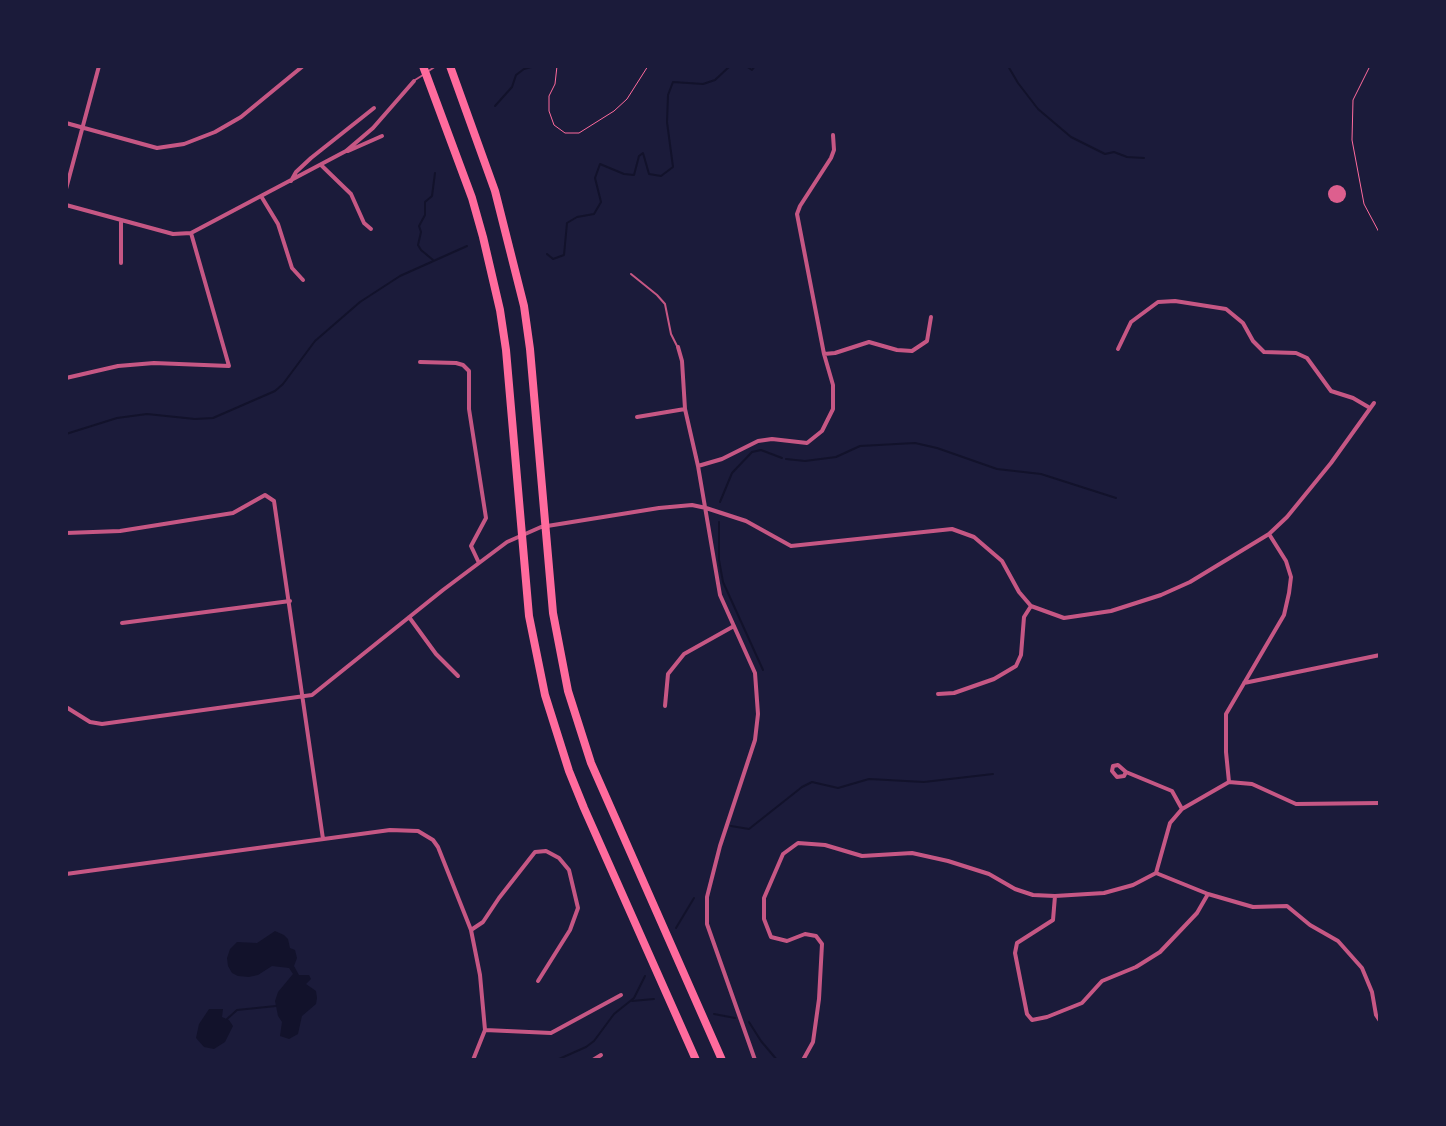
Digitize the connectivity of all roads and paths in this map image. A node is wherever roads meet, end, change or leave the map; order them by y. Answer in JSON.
{"nodes":[{"id":1,"x":99,"y":66,"type":"edge"},
{"id":2,"x":149,"y":66,"type":"edge"},
{"id":3,"x":161,"y":66,"type":"edge"},
{"id":4,"x":304,"y":66,"type":"edge"},
{"id":5,"x":423,"y":66,"type":"edge"},
{"id":6,"x":436,"y":66,"type":"edge"},
{"id":7,"x":557,"y":66,"type":"edge"},
{"id":8,"x":648,"y":66,"type":"edge"},
{"id":9,"x":1370,"y":66,"type":"edge"},
{"id":10,"x":450,"y":68,"type":"edge"},
{"id":11,"x":414,"y":81,"type":"joint"},
{"id":12,"x":374,"y":108,"type":"dead end"},
{"id":13,"x":66,"y":123,"type":"edge"},
{"id":14,"x":84,"y":128,"type":"junction"},
{"id":15,"x":833,"y":135,"type":"dead end"},
{"id":16,"x":382,"y":136,"type":"dead end"},
{"id":17,"x":346,"y":151,"type":"junction"},
{"id":18,"x":321,"y":165,"type":"junction"},
{"id":19,"x":291,"y":181,"type":"junction"},
{"id":20,"x":66,"y":189,"type":"edge"},
{"id":21,"x":261,"y":196,"type":"junction"},
{"id":22,"x":66,"y":205,"type":"edge"},
{"id":23,"x":122,"y":220,"type":"junction"},
{"id":24,"x":371,"y":229,"type":"dead end"},
{"id":25,"x":192,"y":233,"type":"junction"},
{"id":26,"x":1380,"y":234,"type":"edge"},
{"id":27,"x":121,"y":263,"type":"dead end"},
{"id":28,"x":631,"y":274,"type":"dead end"},
{"id":29,"x":303,"y":280,"type":"dead end"},
{"id":30,"x":931,"y":317,"type":"dead end"},
{"id":31,"x":678,"y":348,"type":"joint"},
{"id":32,"x":1118,"y":349,"type":"dead end"},
{"id":33,"x":824,"y":354,"type":"junction"},
{"id":34,"x":420,"y":362,"type":"dead end"},
{"id":35,"x":66,"y":378,"type":"edge"},
{"id":36,"x":1374,"y":403,"type":"dead end"},
{"id":37,"x":1370,"y":408,"type":"junction"},
{"id":38,"x":686,"y":409,"type":"junction"},
{"id":39,"x":637,"y":416,"type":"dead end"},
{"id":40,"x":698,"y":466,"type":"junction"},
{"id":41,"x":706,"y":508,"type":"junction"},
{"id":42,"x":66,"y":533,"type":"edge"},
{"id":43,"x":1270,"y":534,"type":"junction"},
{"id":44,"x":480,"y":563,"type":"junction"},
{"id":45,"x":290,"y":601,"type":"junction"},
{"id":46,"x":1031,"y":606,"type":"junction"},
{"id":47,"x":409,"y":617,"type":"junction"},
{"id":48,"x":122,"y":623,"type":"dead end"},
{"id":49,"x":734,"y":626,"type":"junction"},
{"id":50,"x":1380,"y":655,"type":"edge"},
{"id":51,"x":458,"y":676,"type":"dead end"},
{"id":52,"x":1244,"y":684,"type":"junction"},
{"id":53,"x":938,"y":694,"type":"dead end"},
{"id":54,"x":302,"y":696,"type":"junction"},
{"id":55,"x":665,"y":706,"type":"dead end"},
{"id":56,"x":66,"y":707,"type":"edge"},
{"id":57,"x":1126,"y":772,"type":"dead end"},
{"id":58,"x":1229,"y":782,"type":"junction"},
{"id":59,"x":1380,"y":803,"type":"edge"},
{"id":60,"x":1182,"y":809,"type":"junction"},
{"id":61,"x":323,"y":839,"type":"junction"},
{"id":62,"x":1156,"y":873,"type":"junction"},
{"id":63,"x":66,"y":874,"type":"edge"},
{"id":64,"x":1208,"y":894,"type":"junction"},
{"id":65,"x":1055,"y":896,"type":"junction"},
{"id":66,"x":471,"y":930,"type":"junction"},
{"id":67,"x":538,"y":981,"type":"dead end"},
{"id":68,"x":621,"y":995,"type":"dead end"},
{"id":69,"x":1380,"y":1020,"type":"edge"},
{"id":70,"x":485,"y":1030,"type":"junction"},
{"id":71,"x":601,"y":1055,"type":"dead end"},
{"id":72,"x":473,"y":1060,"type":"edge"},
{"id":73,"x":593,"y":1060,"type":"edge"},
{"id":74,"x":696,"y":1060,"type":"edge"},
{"id":75,"x":722,"y":1060,"type":"edge"},
{"id":76,"x":755,"y":1060,"type":"edge"},
{"id":77,"x":803,"y":1060,"type":"edge"}],
"edges":[{"from":1,"to":14,"type":"street"},
{"from":2,"to":3,"type":"street"},
{"from":4,"to":14,"type":"street"},
{"from":5,"to":74,"type":"highway"},
{"from":6,"to":11,"type":"lane"},
{"from":7,"to":8,"type":"path"},
{"from":9,"to":26,"type":"path"},
{"from":10,"to":75,"type":"highway"},
{"from":11,"to":17,"type":"street"},
{"from":12,"to":19,"type":"street"},
{"from":13,"to":14,"type":"street"},
{"from":14,"to":20,"type":"street"},
{"from":15,"to":33,"type":"street"},
{"from":16,"to":17,"type":"street"},
{"from":17,"to":18,"type":"street"},
{"from":18,"to":19,"type":"street"},
{"from":18,"to":24,"type":"street"},
{"from":19,"to":21,"type":"street"},
{"from":21,"to":25,"type":"street"},
{"from":21,"to":29,"type":"street"},
{"from":22,"to":23,"type":"street"},
{"from":23,"to":25,"type":"street"},
{"from":23,"to":27,"type":"street"},
{"from":25,"to":35,"type":"street"},
{"from":28,"to":31,"type":"lane"},
{"from":30,"to":33,"type":"street"},
{"from":31,"to":38,"type":"street"},
{"from":32,"to":37,"type":"street"},
{"from":33,"to":40,"type":"street"},
{"from":34,"to":44,"type":"street"},
{"from":36,"to":37,"type":"street"},
{"from":37,"to":43,"type":"street"},
{"from":38,"to":39,"type":"street"},
{"from":38,"to":40,"type":"street"},
{"from":40,"to":41,"type":"street"},
{"from":41,"to":44,"type":"street"},
{"from":41,"to":46,"type":"street"},
{"from":41,"to":49,"type":"street"},
{"from":42,"to":45,"type":"street"},
{"from":43,"to":46,"type":"street"},
{"from":43,"to":52,"type":"street"},
{"from":44,"to":47,"type":"street"},
{"from":45,"to":48,"type":"street"},
{"from":45,"to":54,"type":"street"},
{"from":46,"to":53,"type":"street"},
{"from":47,"to":51,"type":"street"},
{"from":47,"to":54,"type":"street"},
{"from":49,"to":55,"type":"street"},
{"from":49,"to":76,"type":"street"},
{"from":50,"to":52,"type":"street"},
{"from":52,"to":58,"type":"street"},
{"from":54,"to":56,"type":"street"},
{"from":54,"to":61,"type":"street"},
{"from":57,"to":60,"type":"street"},
{"from":58,"to":59,"type":"street"},
{"from":58,"to":60,"type":"street"},
{"from":60,"to":62,"type":"street"},
{"from":61,"to":63,"type":"street"},
{"from":61,"to":66,"type":"street"},
{"from":62,"to":64,"type":"street"},
{"from":62,"to":65,"type":"street"},
{"from":64,"to":65,"type":"street"},
{"from":64,"to":69,"type":"street"},
{"from":65,"to":77,"type":"street"},
{"from":66,"to":67,"type":"street"},
{"from":66,"to":70,"type":"street"},
{"from":68,"to":70,"type":"street"},
{"from":70,"to":72,"type":"street"},
{"from":71,"to":73,"type":"street"}]}
